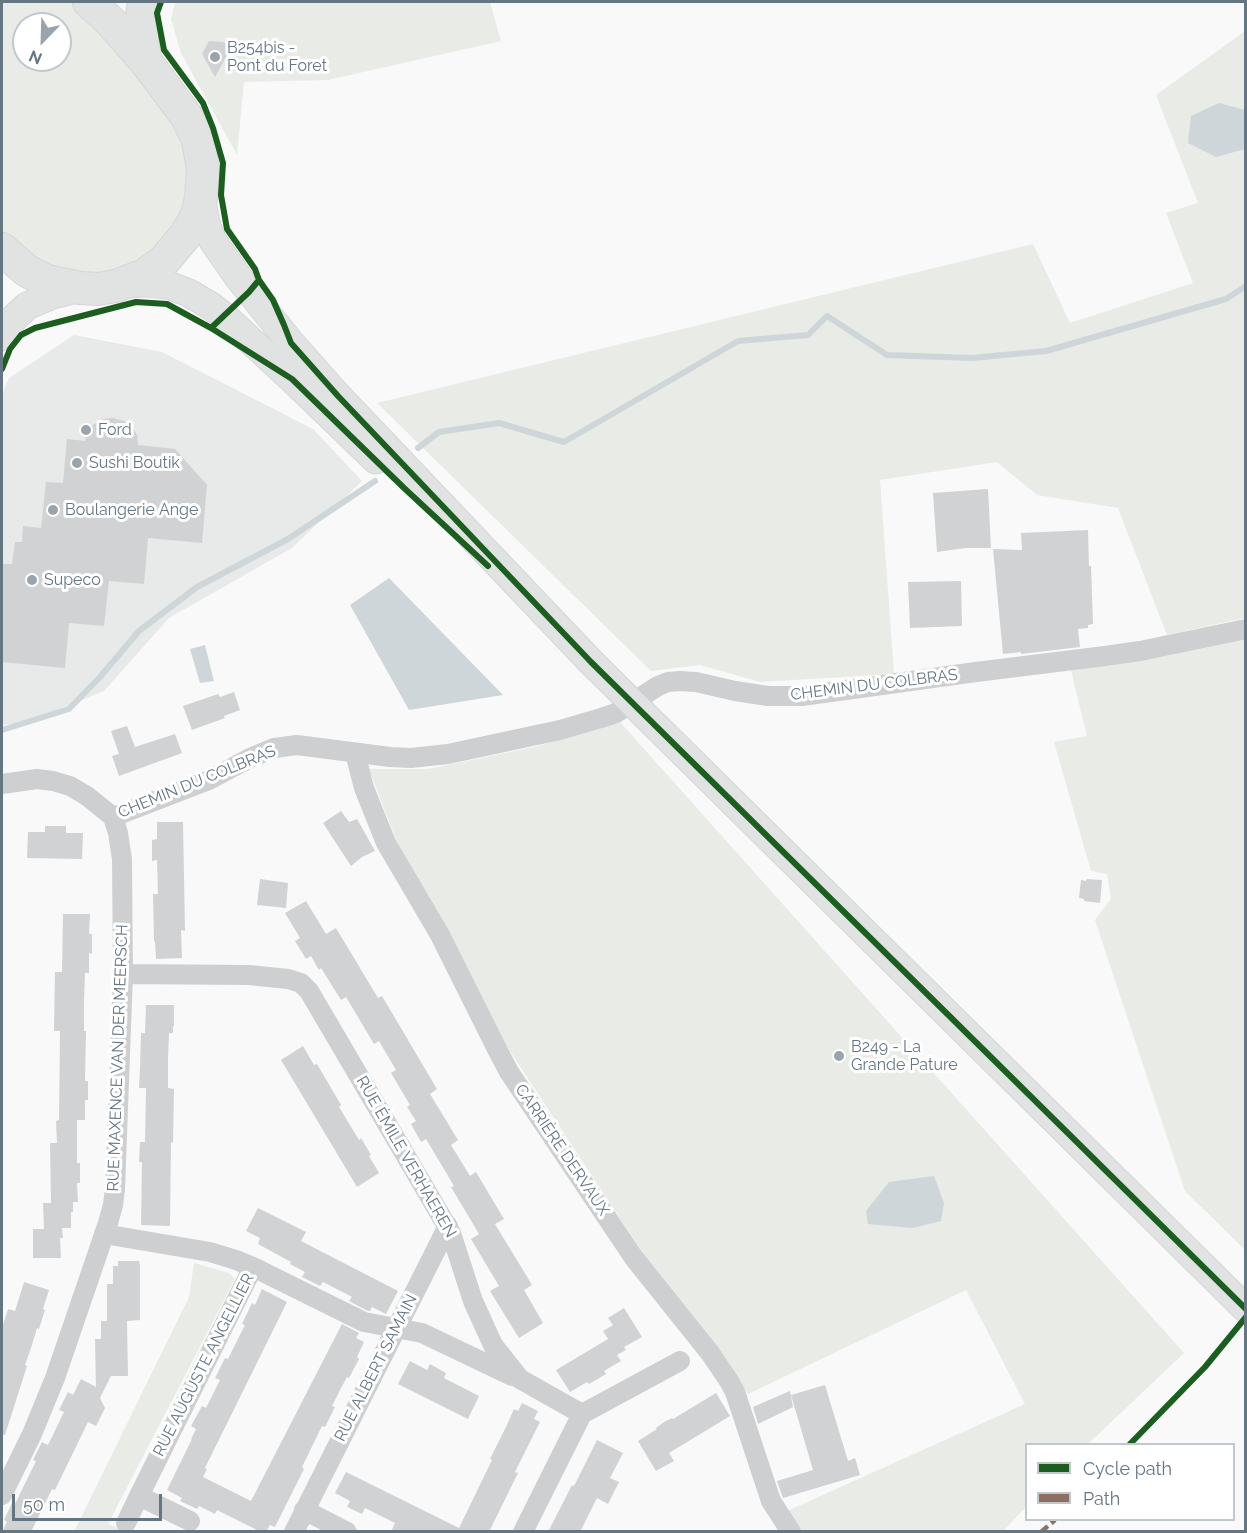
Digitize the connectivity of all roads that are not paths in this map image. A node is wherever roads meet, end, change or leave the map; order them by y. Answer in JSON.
{"nodes":[{"id":1,"x":89,"y":2,"type":"edge"},
{"id":2,"x":144,"y":2,"type":"edge"},
{"id":3,"x":146,"y":62,"type":"junction"},
{"id":4,"x":201,"y":198,"type":"junction"},
{"id":5,"x":2,"y":249,"type":"edge"},
{"id":6,"x":124,"y":284,"type":"junction"},
{"id":7,"x":80,"y":288,"type":"junction"},
{"id":8,"x":2,"y":337,"type":"edge"},
{"id":9,"x":1245,"y":629,"type":"edge"},
{"id":10,"x":591,"y":662,"type":"junction"},
{"id":11,"x":632,"y":703,"type":"junction"},
{"id":12,"x":355,"y":753,"type":"junction"},
{"id":13,"x":2,"y":784,"type":"edge"},
{"id":14,"x":113,"y":818,"type":"junction"},
{"id":15,"x":123,"y":974,"type":"junction"},
{"id":16,"x":448,"y":1226,"type":"junction"},
{"id":17,"x":104,"y":1234,"type":"junction"},
{"id":18,"x":253,"y":1267,"type":"junction"},
{"id":19,"x":1245,"y":1309,"type":"edge"},
{"id":20,"x":397,"y":1328,"type":"junction"},
{"id":21,"x":680,"y":1361,"type":"dead end"},
{"id":22,"x":520,"y":1379,"type":"junction"},
{"id":23,"x":582,"y":1414,"type":"junction"},
{"id":24,"x":2,"y":1495,"type":"edge"},
{"id":25,"x":139,"y":1496,"type":"junction"},
{"id":26,"x":304,"y":1510,"type":"junction"},
{"id":27,"x":190,"y":1521,"type":"dead end"},
{"id":28,"x":126,"y":1523,"type":"dead end"},
{"id":29,"x":294,"y":1532,"type":"edge"},
{"id":30,"x":347,"y":1532,"type":"edge"},
{"id":31,"x":523,"y":1532,"type":"edge"},
{"id":32,"x":791,"y":1532,"type":"edge"}],
"edges":[{"from":1,"to":3,"type":"main road"},
{"from":2,"to":3,"type":"main road"},
{"from":3,"to":4,"type":"main road"},
{"from":4,"to":6,"type":"main road"},
{"from":4,"to":10,"type":"main road"},
{"from":5,"to":7,"type":"main road"},
{"from":6,"to":7,"type":"main road"},
{"from":6,"to":10,"type":"main road"},
{"from":7,"to":8,"type":"main road"},
{"from":9,"to":11,"type":"street","name":"CHEMIN DU COLBRAS"},
{"from":10,"to":11,"type":"main road"},
{"from":11,"to":12,"type":"street","name":"CHEMIN DU COLBRAS"},
{"from":11,"to":19,"type":"main road"},
{"from":12,"to":14,"type":"street","name":"CHEMIN DU COLBRAS"},
{"from":12,"to":32,"type":"street","name":"CARRIÈRE DERVAUX"},
{"from":13,"to":14,"type":"street","name":"CHEMIN DU COLBRAS"},
{"from":14,"to":15,"type":"street","name":"RUE MAXENCE VAN DER MEERSCH"},
{"from":15,"to":16,"type":"street","name":"RUE ÉMILE VERHAEREN"},
{"from":15,"to":17,"type":"street","name":"RUE MAXENCE VAN DER MEERSCH"},
{"from":16,"to":20,"type":"street","name":"RUE ALBERT SAMAIN"},
{"from":16,"to":22,"type":"street","name":"RUE ÉMILE VERHAEREN"},
{"from":17,"to":18,"type":"street","name":"RUE AUGUSTE ANGELLIER"},
{"from":17,"to":24,"type":"street","name":"RUE MAXENCE VAN DER MEERSCH"},
{"from":18,"to":20,"type":"street","name":"RUE AUGUSTE ANGELLIER"},
{"from":18,"to":25,"type":"street","name":"RUE AUGUSTE ANGELLIER"},
{"from":20,"to":22,"type":"street","name":"RUE AUGUSTE ANGELLIER"},
{"from":20,"to":26,"type":"street","name":"RUE ALBERT SAMAIN"},
{"from":21,"to":23,"type":"street"},
{"from":22,"to":23,"type":"street","name":"RUE ÉMILE VERHAEREN"},
{"from":23,"to":31,"type":"street"},
{"from":25,"to":27,"type":"street"},
{"from":25,"to":28,"type":"street","name":"RUE AUGUSTE ANGELLIER"},
{"from":26,"to":29,"type":"street","name":"RUE ALBERT SAMAIN"},
{"from":26,"to":30,"type":"street"}]}
